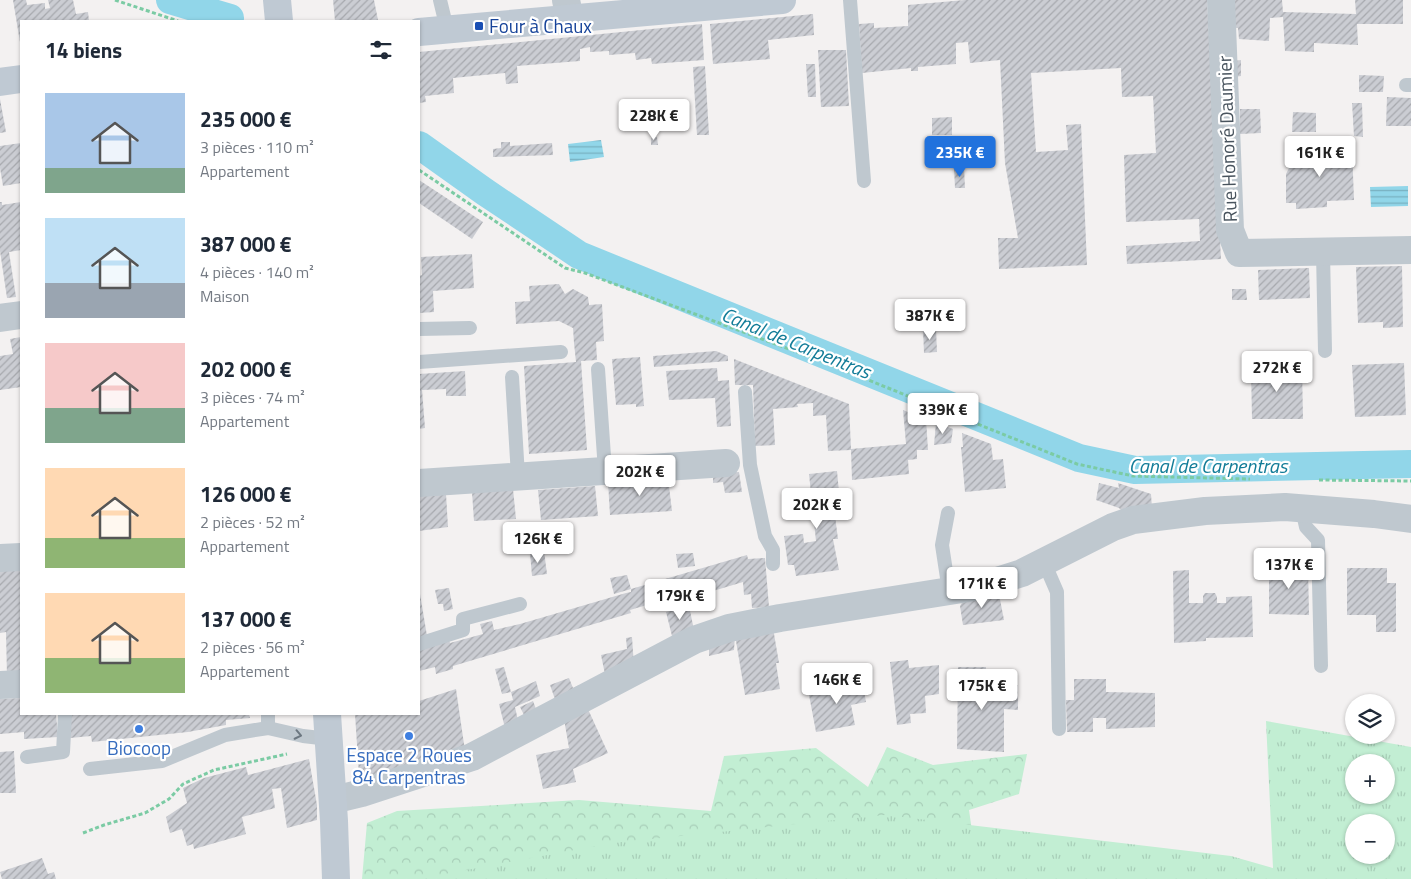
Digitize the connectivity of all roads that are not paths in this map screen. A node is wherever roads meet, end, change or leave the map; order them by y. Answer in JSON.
{"nodes":[{"id":1,"x":277,"y":0,"type":"edge"},
{"id":2,"x":440,"y":0,"type":"edge"},
{"id":3,"x":782,"y":0,"type":"edge"},
{"id":4,"x":850,"y":0,"type":"edge"},
{"id":5,"x":1221,"y":0,"type":"edge"},
{"id":6,"x":568,"y":10,"type":"edge"},
{"id":7,"x":279,"y":20,"type":"edge"},
{"id":8,"x":447,"y":29,"type":"junction"},
{"id":9,"x":420,"y":32,"type":"edge"},
{"id":10,"x":20,"y":79,"type":"edge"},
{"id":11,"x":0,"y":82,"type":"edge"},
{"id":12,"x":864,"y":181,"type":"dead end"},
{"id":13,"x":1411,"y":250,"type":"edge"},
{"id":14,"x":1323,"y":252,"type":"junction"},
{"id":15,"x":20,"y":315,"type":"edge"},
{"id":16,"x":0,"y":318,"type":"edge"},
{"id":17,"x":470,"y":328,"type":"dead end"},
{"id":18,"x":420,"y":329,"type":"edge"},
{"id":19,"x":1325,"y":351,"type":"dead end"},
{"id":20,"x":560,"y":352,"type":"dead end"},
{"id":21,"x":420,"y":362,"type":"edge"},
{"id":22,"x":598,"y":369,"type":"dead end"},
{"id":23,"x":512,"y":377,"type":"dead end"},
{"id":24,"x":745,"y":392,"type":"dead end"},
{"id":25,"x":738,"y":464,"type":"junction"},
{"id":26,"x":605,"y":471,"type":"junction"},
{"id":27,"x":518,"y":476,"type":"junction"},
{"id":28,"x":420,"y":483,"type":"edge"},
{"id":29,"x":1302,"y":509,"type":"junction"},
{"id":30,"x":948,"y":513,"type":"dead end"},
{"id":31,"x":1411,"y":519,"type":"edge"},
{"id":32,"x":20,"y":557,"type":"edge"},
{"id":33,"x":0,"y":558,"type":"edge"},
{"id":34,"x":1044,"y":562,"type":"junction"},
{"id":35,"x":773,"y":564,"type":"dead end"},
{"id":36,"x":949,"y":591,"type":"junction"},
{"id":37,"x":520,"y":604,"type":"dead end"},
{"id":38,"x":420,"y":644,"type":"edge"},
{"id":39,"x":1321,"y":666,"type":"dead end"},
{"id":40,"x":20,"y":684,"type":"edge"},
{"id":41,"x":0,"y":685,"type":"edge"},
{"id":42,"x":65,"y":715,"type":"edge"},
{"id":43,"x":268,"y":715,"type":"edge"},
{"id":44,"x":328,"y":726,"type":"edge"},
{"id":45,"x":268,"y":728,"type":"junction"},
{"id":46,"x":1059,"y":729,"type":"dead end"},
{"id":47,"x":27,"y":757,"type":"dead end"},
{"id":48,"x":90,"y":769,"type":"dead end"},
{"id":49,"x":334,"y":811,"type":"junction"},
{"id":50,"x":336,"y":879,"type":"edge"}],
"edges":[{"from":1,"to":7,"type":"main road"},
{"from":2,"to":8,"type":"lane"},
{"from":3,"to":6,"type":"main road"},
{"from":4,"to":12,"type":"lane"},
{"from":5,"to":14,"type":"street","name":"Rue Honoré Daumier"},
{"from":6,"to":8,"type":"main road"},
{"from":8,"to":9,"type":"main road"},
{"from":10,"to":11,"type":"main road"},
{"from":13,"to":14,"type":"street","name":"Rue Honoré Daumier"},
{"from":14,"to":19,"type":"lane"},
{"from":15,"to":16,"type":"street"},
{"from":17,"to":18,"type":"lane"},
{"from":20,"to":21,"type":"lane"},
{"from":22,"to":26,"type":"lane"},
{"from":23,"to":27,"type":"lane"},
{"from":24,"to":25,"type":"lane"},
{"from":25,"to":26,"type":"street"},
{"from":25,"to":35,"type":"lane"},
{"from":26,"to":27,"type":"street"},
{"from":27,"to":28,"type":"street"},
{"from":29,"to":31,"type":"street"},
{"from":29,"to":34,"type":"street"},
{"from":29,"to":39,"type":"lane"},
{"from":30,"to":36,"type":"lane"},
{"from":32,"to":33,"type":"street"},
{"from":34,"to":36,"type":"street"},
{"from":34,"to":46,"type":"lane"},
{"from":36,"to":49,"type":"street"},
{"from":37,"to":38,"type":"lane"},
{"from":40,"to":41,"type":"street"},
{"from":42,"to":47,"type":"lane"},
{"from":43,"to":45,"type":"lane"},
{"from":45,"to":44,"type":"lane","one_way":true},
{"from":44,"to":49,"type":"main road"},
{"from":45,"to":48,"type":"lane"},
{"from":49,"to":50,"type":"main road"}]}
